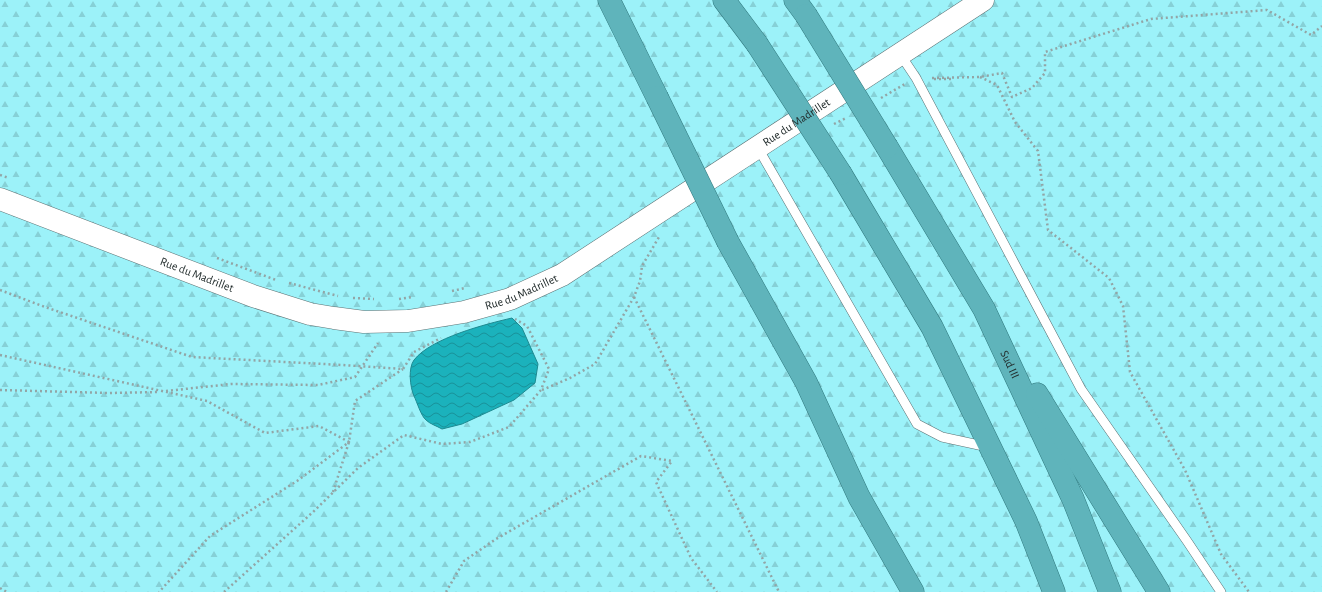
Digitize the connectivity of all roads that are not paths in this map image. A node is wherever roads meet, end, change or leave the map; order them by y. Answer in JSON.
{"nodes":[{"id":1,"x":609,"y":0,"type":"edge"},
{"id":2,"x":724,"y":0,"type":"edge"},
{"id":3,"x":983,"y":0,"type":"edge"},
{"id":4,"x":800,"y":7,"type":"edge"},
{"id":5,"x":900,"y":54,"type":"junction"},
{"id":6,"x":758,"y":148,"type":"junction"},
{"id":7,"x":0,"y":199,"type":"edge"},
{"id":8,"x":984,"y":309,"type":"junction"},
{"id":9,"x":992,"y":448,"type":"junction"},
{"id":10,"x":913,"y":592,"type":"edge"},
{"id":11,"x":1054,"y":592,"type":"edge"},
{"id":12,"x":1110,"y":592,"type":"edge"},
{"id":13,"x":1159,"y":592,"type":"edge"},
{"id":14,"x":1221,"y":592,"type":"edge"}],
"edges":[{"from":1,"to":10,"type":"highway","bridge":true},
{"from":2,"to":9,"type":"highway","bridge":true},
{"from":3,"to":5,"type":"street","name":"Rue du Madrillet"},
{"from":4,"to":8,"type":"highway","name":"Sud III","bridge":true},
{"from":5,"to":6,"type":"street","name":"Rue du Madrillet"},
{"from":5,"to":14,"type":"lane"},
{"from":6,"to":7,"type":"street","name":"Rue du Madrillet"},
{"from":6,"to":9,"type":"lane"},
{"from":8,"to":12,"type":"highway","name":"Sud III"},
{"from":8,"to":13,"type":"highway"},
{"from":9,"to":11,"type":"highway"}]}
